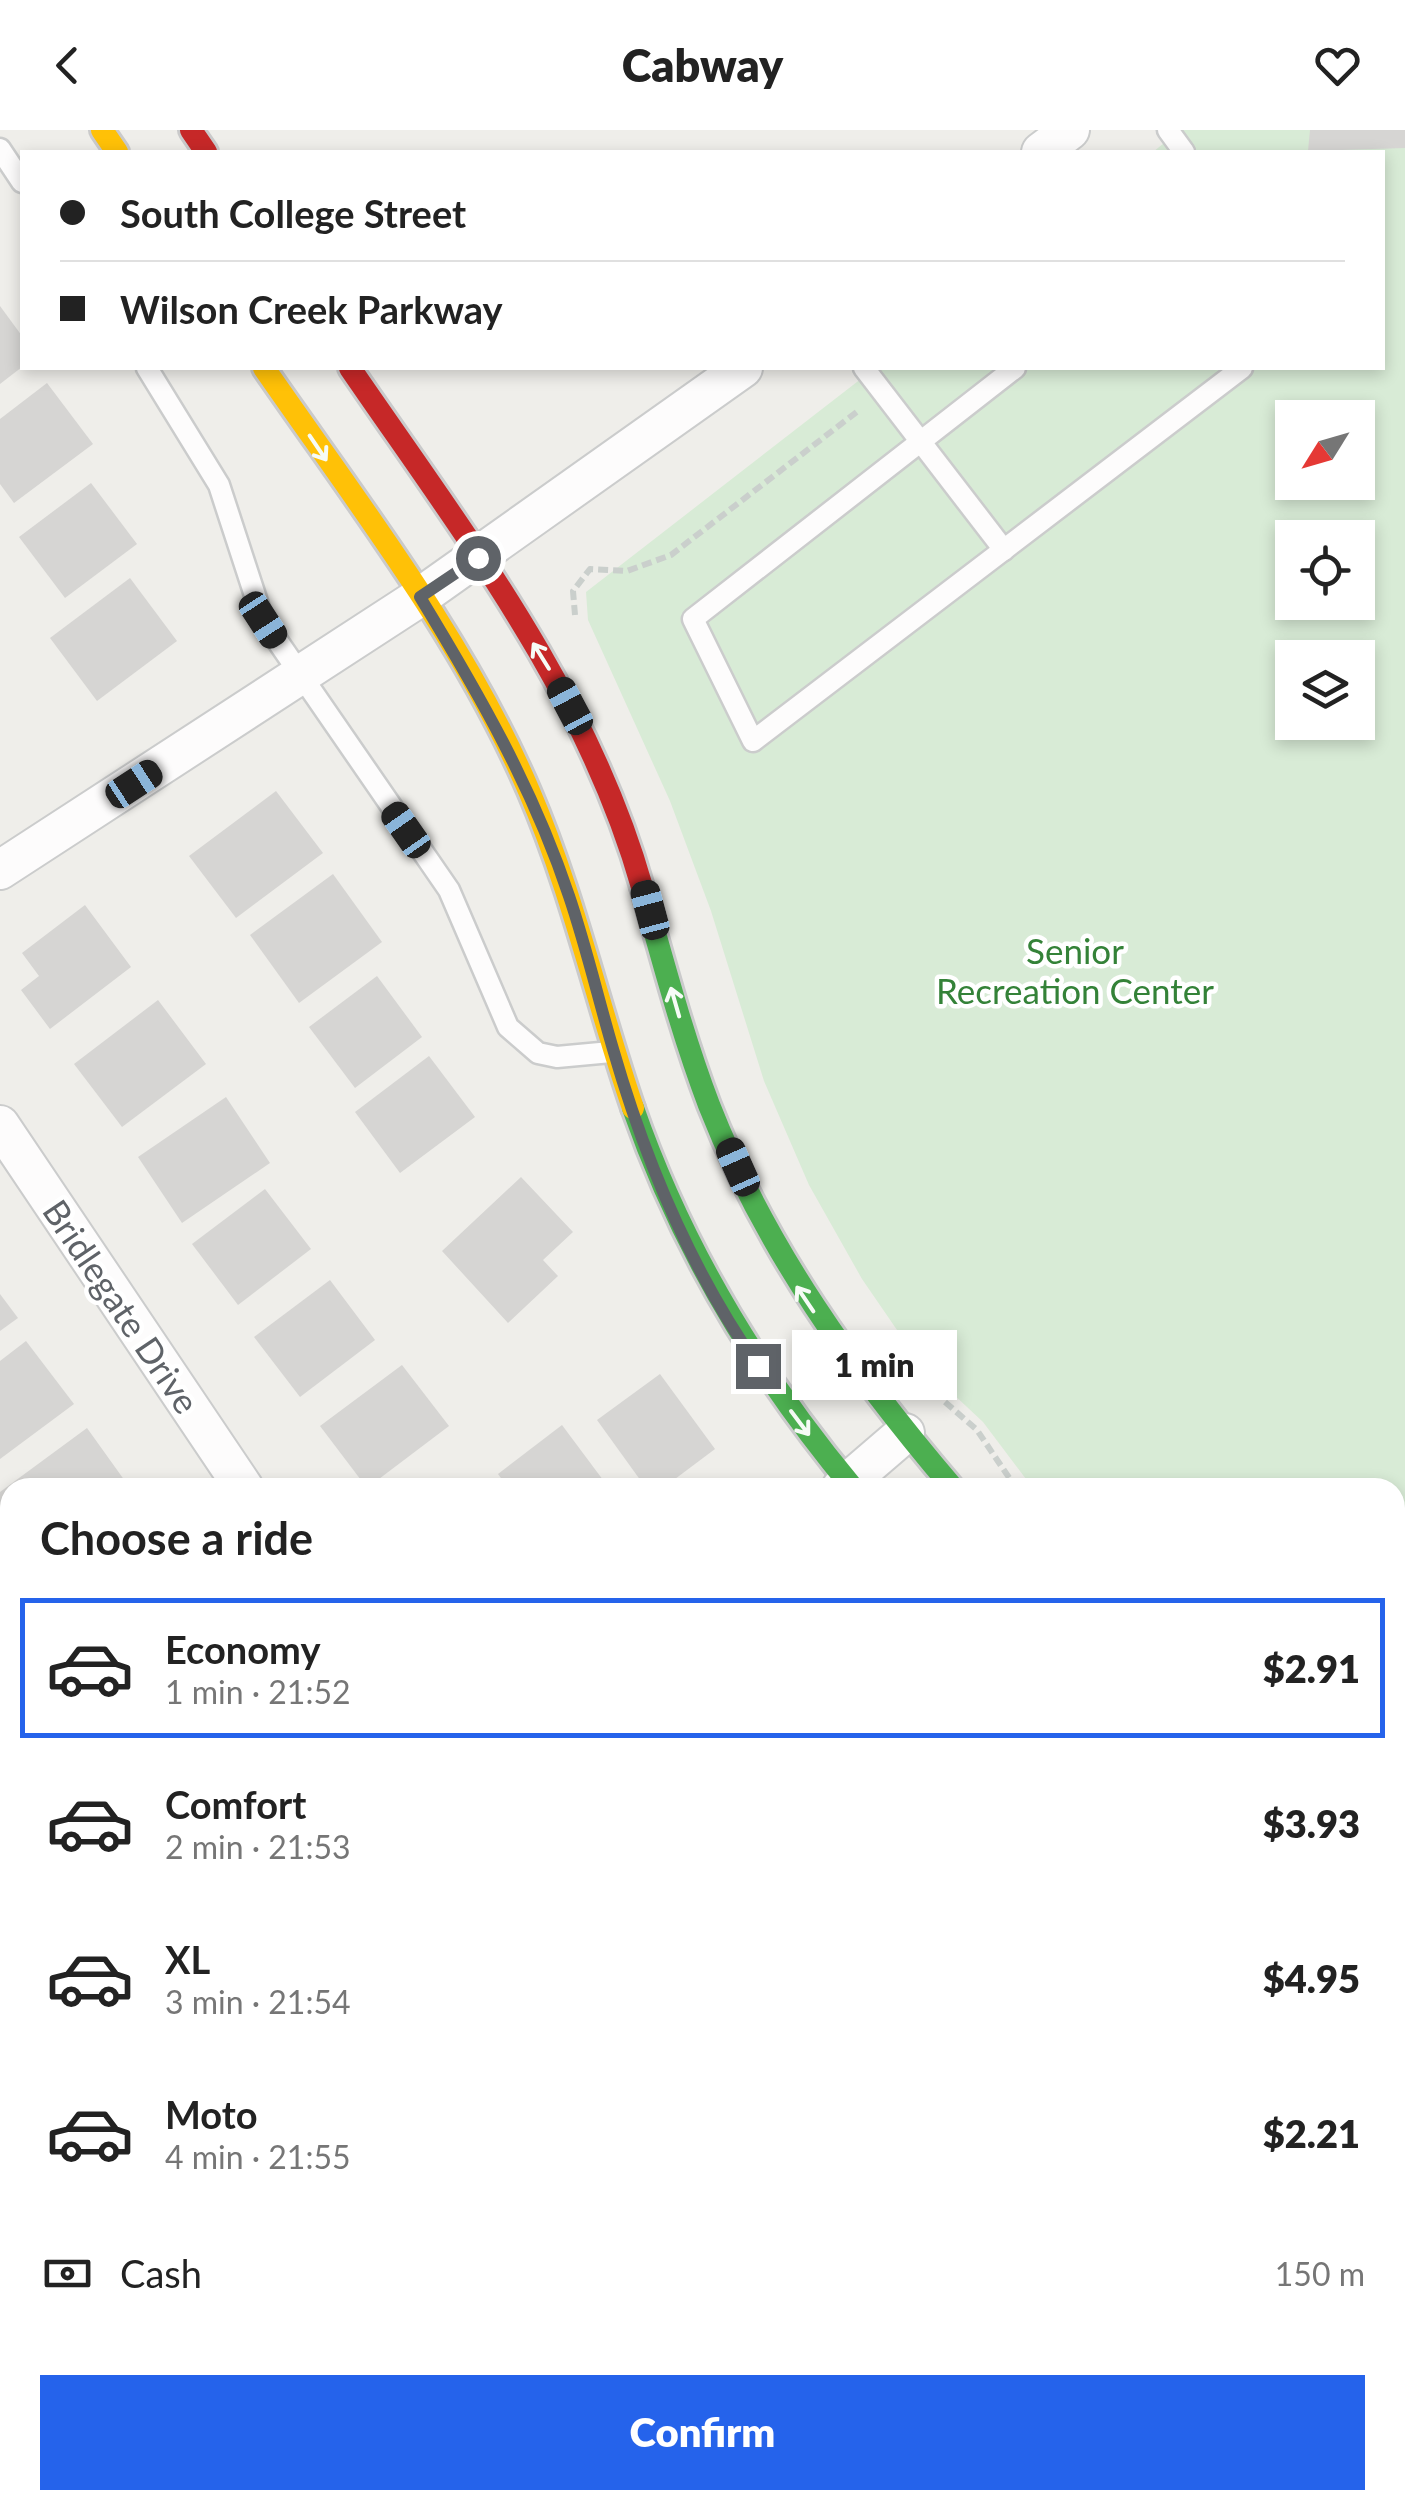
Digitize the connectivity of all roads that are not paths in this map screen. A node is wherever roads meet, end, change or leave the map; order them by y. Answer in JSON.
{"nodes":[{"id":1,"x":1070,"y":130,"type":"edge"},
{"id":2,"x":0,"y":149,"type":"edge"},
{"id":3,"x":1044,"y":150,"type":"edge"},
{"id":4,"x":20,"y":179,"type":"edge"},
{"id":5,"x":148,"y":370,"type":"edge"},
{"id":6,"x":265,"y":370,"type":"edge"},
{"id":7,"x":351,"y":370,"type":"edge"},
{"id":8,"x":740,"y":370,"type":"edge"},
{"id":9,"x":866,"y":370,"type":"edge"},
{"id":10,"x":1012,"y":370,"type":"edge"},
{"id":11,"x":1239,"y":370,"type":"edge"},
{"id":12,"x":920,"y":440,"type":"junction"},
{"id":13,"x":1004,"y":550,"type":"junction"},
{"id":14,"x":478,"y":558,"type":"junction"},
{"id":15,"x":420,"y":597,"type":"junction"},
{"id":16,"x":300,"y":677,"type":"junction"},
{"id":17,"x":0,"y":870,"type":"edge"},
{"id":18,"x":614,"y":1052,"type":"junction"},
{"id":19,"x":0,"y":1125,"type":"edge"},
{"id":20,"x":906,"y":1433,"type":"junction"},
{"id":21,"x":237,"y":1478,"type":"edge"},
{"id":22,"x":841,"y":1478,"type":"edge"},
{"id":23,"x":856,"y":1478,"type":"edge"},
{"id":24,"x":945,"y":1478,"type":"edge"}],
"edges":[{"from":1,"to":3,"type":"street"},
{"from":2,"to":4,"type":"lane"},
{"from":5,"to":16,"type":"lane"},
{"from":6,"to":15,"type":"main road","one_way":true},
{"from":7,"to":14,"type":"main road"},
{"from":8,"to":14,"type":"street"},
{"from":9,"to":12,"type":"lane"},
{"from":10,"to":12,"type":"lane"},
{"from":11,"to":13,"type":"lane"},
{"from":12,"to":13,"type":"lane"},
{"from":12,"to":13,"type":"lane"},
{"from":14,"to":15,"type":"street"},
{"from":20,"to":14,"type":"main road","one_way":true},
{"from":15,"to":16,"type":"street"},
{"from":15,"to":18,"type":"main road"},
{"from":16,"to":17,"type":"street"},
{"from":16,"to":18,"type":"lane"},
{"from":18,"to":22,"type":"main road","one_way":true},
{"from":19,"to":21,"type":"street","name":"Bridlegate Drive"},
{"from":20,"to":23,"type":"street"},
{"from":20,"to":24,"type":"main road"}]}
